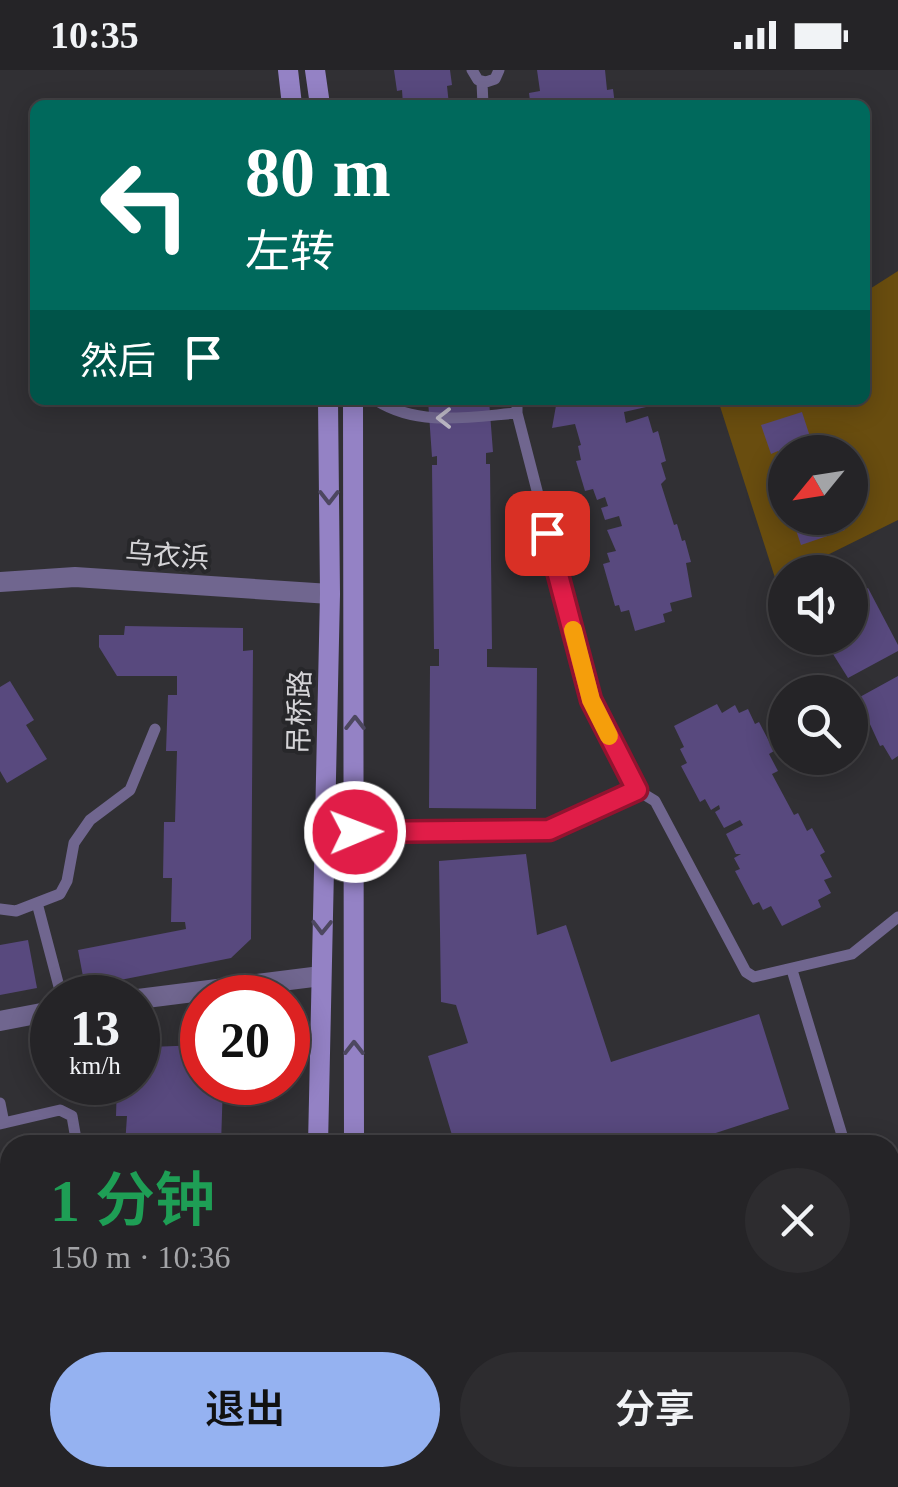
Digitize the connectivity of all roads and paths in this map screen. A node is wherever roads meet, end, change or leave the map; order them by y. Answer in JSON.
{"nodes":[{"id":1,"x":288,"y":70,"type":"edge"},
{"id":2,"x":316,"y":70,"type":"edge"},
{"id":3,"x":472,"y":70,"type":"edge"},
{"id":4,"x":499,"y":70,"type":"edge"},
{"id":5,"x":482,"y":82,"type":"junction"},
{"id":6,"x":291,"y":100,"type":"edge"},
{"id":7,"x":319,"y":100,"type":"edge"},
{"id":8,"x":482,"y":100,"type":"edge"},
{"id":9,"x":328,"y":405,"type":"edge"},
{"id":10,"x":353,"y":405,"type":"edge"},
{"id":11,"x":384,"y":405,"type":"edge"},
{"id":12,"x":517,"y":406,"type":"edge"},
{"id":13,"x":0,"y":582,"type":"edge"},
{"id":14,"x":330,"y":594,"type":"junction"},
{"id":15,"x":155,"y":729,"type":"dead end"},
{"id":16,"x":637,"y":790,"type":"junction"},
{"id":17,"x":355,"y":832,"type":"junction"},
{"id":18,"x":37,"y":903,"type":"junction"},
{"id":19,"x":0,"y":909,"type":"edge"},
{"id":20,"x":898,"y":917,"type":"edge"},
{"id":21,"x":792,"y":970,"type":"junction"},
{"id":22,"x":56,"y":975,"type":"edge"},
{"id":23,"x":321,"y":976,"type":"junction"},
{"id":24,"x":160,"y":996,"type":"edge"},
{"id":25,"x":30,"y":1015,"type":"edge"},
{"id":26,"x":0,"y":1021,"type":"edge"},
{"id":27,"x":0,"y":1103,"type":"edge"},
{"id":28,"x":2,"y":1123,"type":"edge"},
{"id":29,"x":75,"y":1135,"type":"edge"},
{"id":30,"x":318,"y":1135,"type":"edge"},
{"id":31,"x":354,"y":1135,"type":"edge"},
{"id":32,"x":842,"y":1135,"type":"edge"}],
"edges":[{"from":1,"to":6,"type":"main road"},
{"from":2,"to":7,"type":"main road"},
{"from":3,"to":5,"type":"lane"},
{"from":4,"to":5,"type":"lane"},
{"from":5,"to":8,"type":"lane"},
{"from":9,"to":14,"type":"main road","name":"吊桥路","one_way":true},
{"from":17,"to":10,"type":"main road","name":"吊桥路","one_way":true},
{"from":12,"to":11,"type":"lane","one_way":true},
{"from":12,"to":16,"type":"lane"},
{"from":13,"to":14,"type":"street","name":"乌衣浜"},
{"from":14,"to":23,"type":"main road","name":"吊桥路","one_way":true},
{"from":15,"to":18,"type":"lane"},
{"from":16,"to":17,"type":"lane"},
{"from":16,"to":21,"type":"lane"},
{"from":31,"to":17,"type":"main road","name":"吊桥路","one_way":true},
{"from":18,"to":19,"type":"lane"},
{"from":18,"to":22,"type":"lane"},
{"from":20,"to":21,"type":"lane"},
{"from":21,"to":32,"type":"lane"},
{"from":23,"to":24,"type":"street"},
{"from":23,"to":30,"type":"main road","name":"吊桥路"},
{"from":25,"to":26,"type":"street"},
{"from":27,"to":28,"type":"lane"},
{"from":28,"to":29,"type":"lane"}]}
